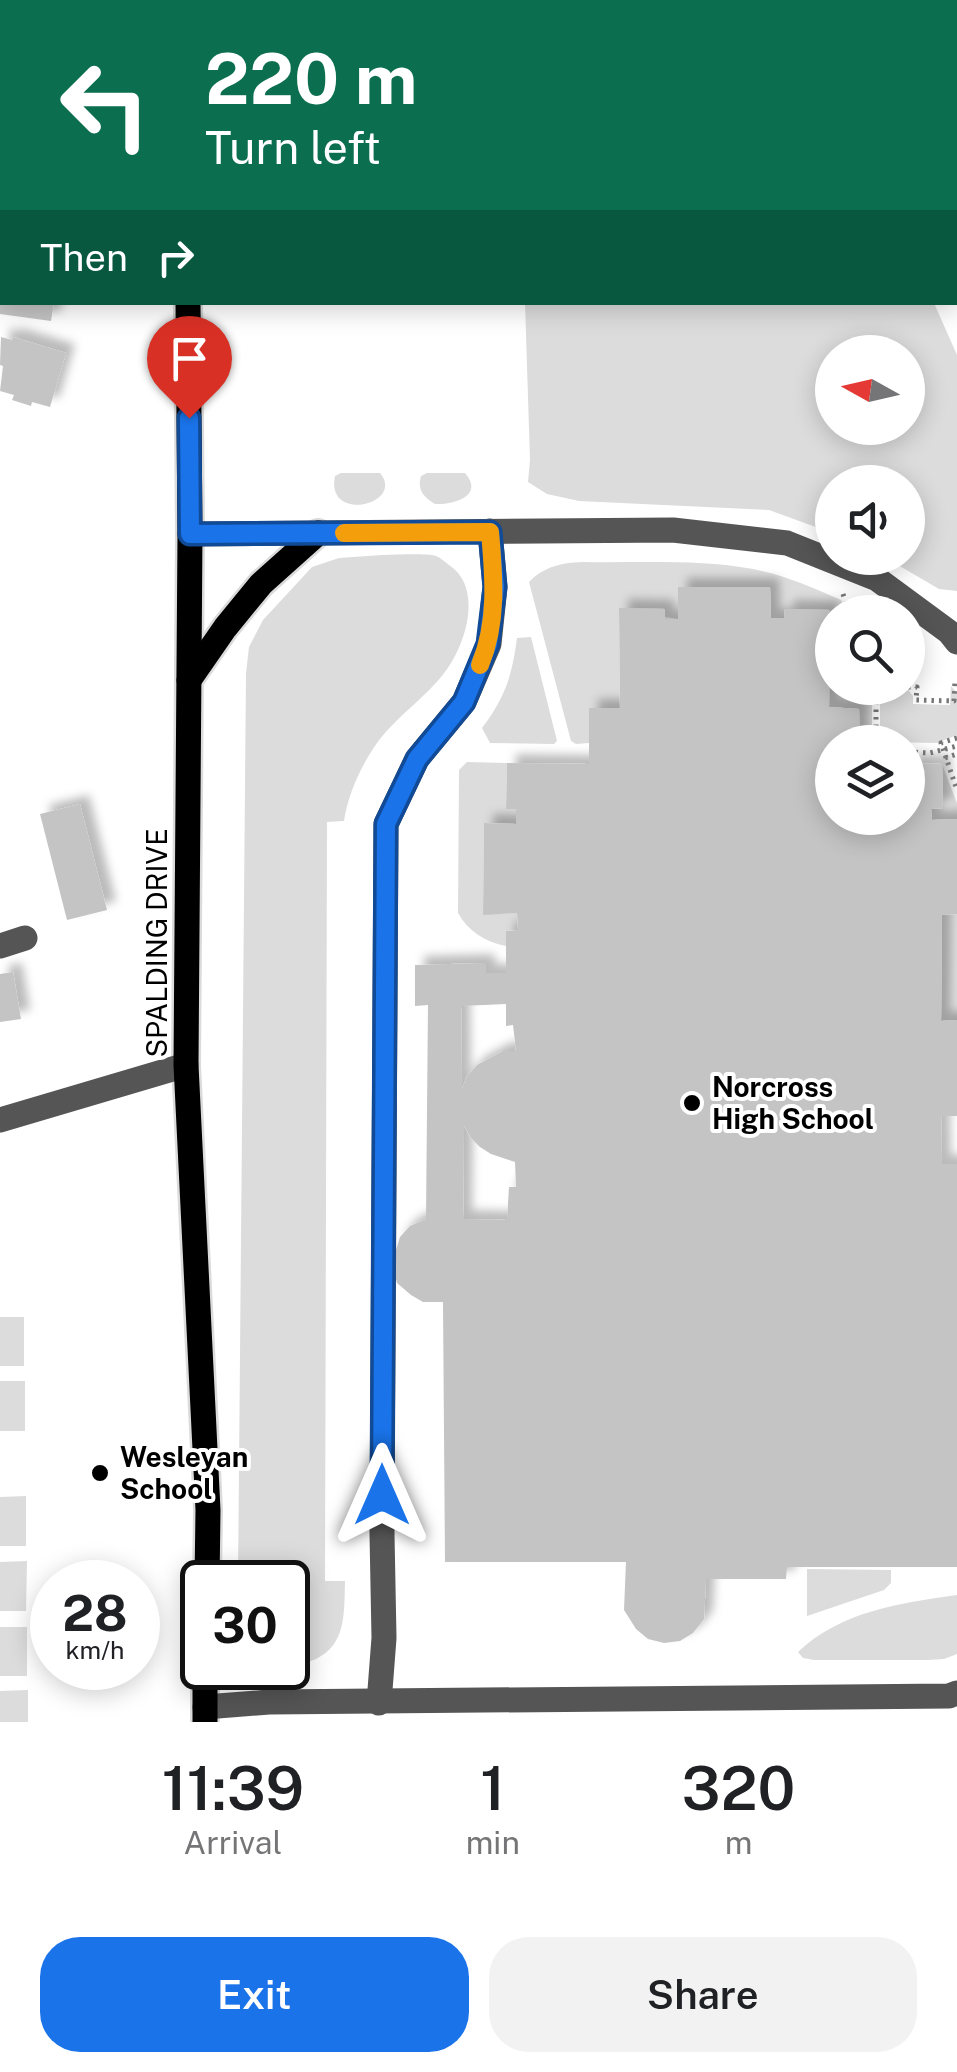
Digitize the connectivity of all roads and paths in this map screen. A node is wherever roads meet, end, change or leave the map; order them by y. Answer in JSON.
{"nodes":[{"id":1,"x":188,"y":305,"type":"edge"},
{"id":2,"x":490,"y":532,"type":"junction"},
{"id":3,"x":318,"y":533,"type":"junction"},
{"id":4,"x":190,"y":534,"type":"junction"},
{"id":5,"x":957,"y":642,"type":"edge"},
{"id":6,"x":188,"y":680,"type":"junction"},
{"id":7,"x":955,"y":680,"type":"edge"},
{"id":8,"x":925,"y":700,"type":"edge"},
{"id":9,"x":957,"y":742,"type":"edge"},
{"id":10,"x":925,"y":753,"type":"edge"},
{"id":11,"x":944,"y":754,"type":"junction"},
{"id":12,"x":957,"y":754,"type":"edge"},
{"id":13,"x":957,"y":790,"type":"edge"},
{"id":14,"x":186,"y":1065,"type":"junction"},
{"id":15,"x":0,"y":1120,"type":"edge"},
{"id":16,"x":207,"y":1560,"type":"edge"},
{"id":17,"x":957,"y":1693,"type":"edge"},
{"id":18,"x":380,"y":1703,"type":"junction"},
{"id":19,"x":205,"y":1714,"type":"edge"}],
"edges":[{"from":1,"to":4,"type":"main road","name":"SPALDING DRIVE"},
{"from":2,"to":3,"type":"street"},
{"from":2,"to":5,"type":"street"},
{"from":2,"to":18,"type":"street"},
{"from":3,"to":4,"type":"street"},
{"from":3,"to":6,"type":"main road"},
{"from":4,"to":6,"type":"main road","name":"SPALDING DRIVE"},
{"from":6,"to":14,"type":"main road","name":"SPALDING DRIVE"},
{"from":7,"to":8,"type":"path"},
{"from":9,"to":11,"type":"path"},
{"from":10,"to":11,"type":"path"},
{"from":11,"to":12,"type":"path"},
{"from":11,"to":13,"type":"path"},
{"from":14,"to":15,"type":"street"},
{"from":14,"to":16,"type":"main road","name":"SPALDING DRIVE"},
{"from":17,"to":18,"type":"street"},
{"from":18,"to":19,"type":"street"}]}
